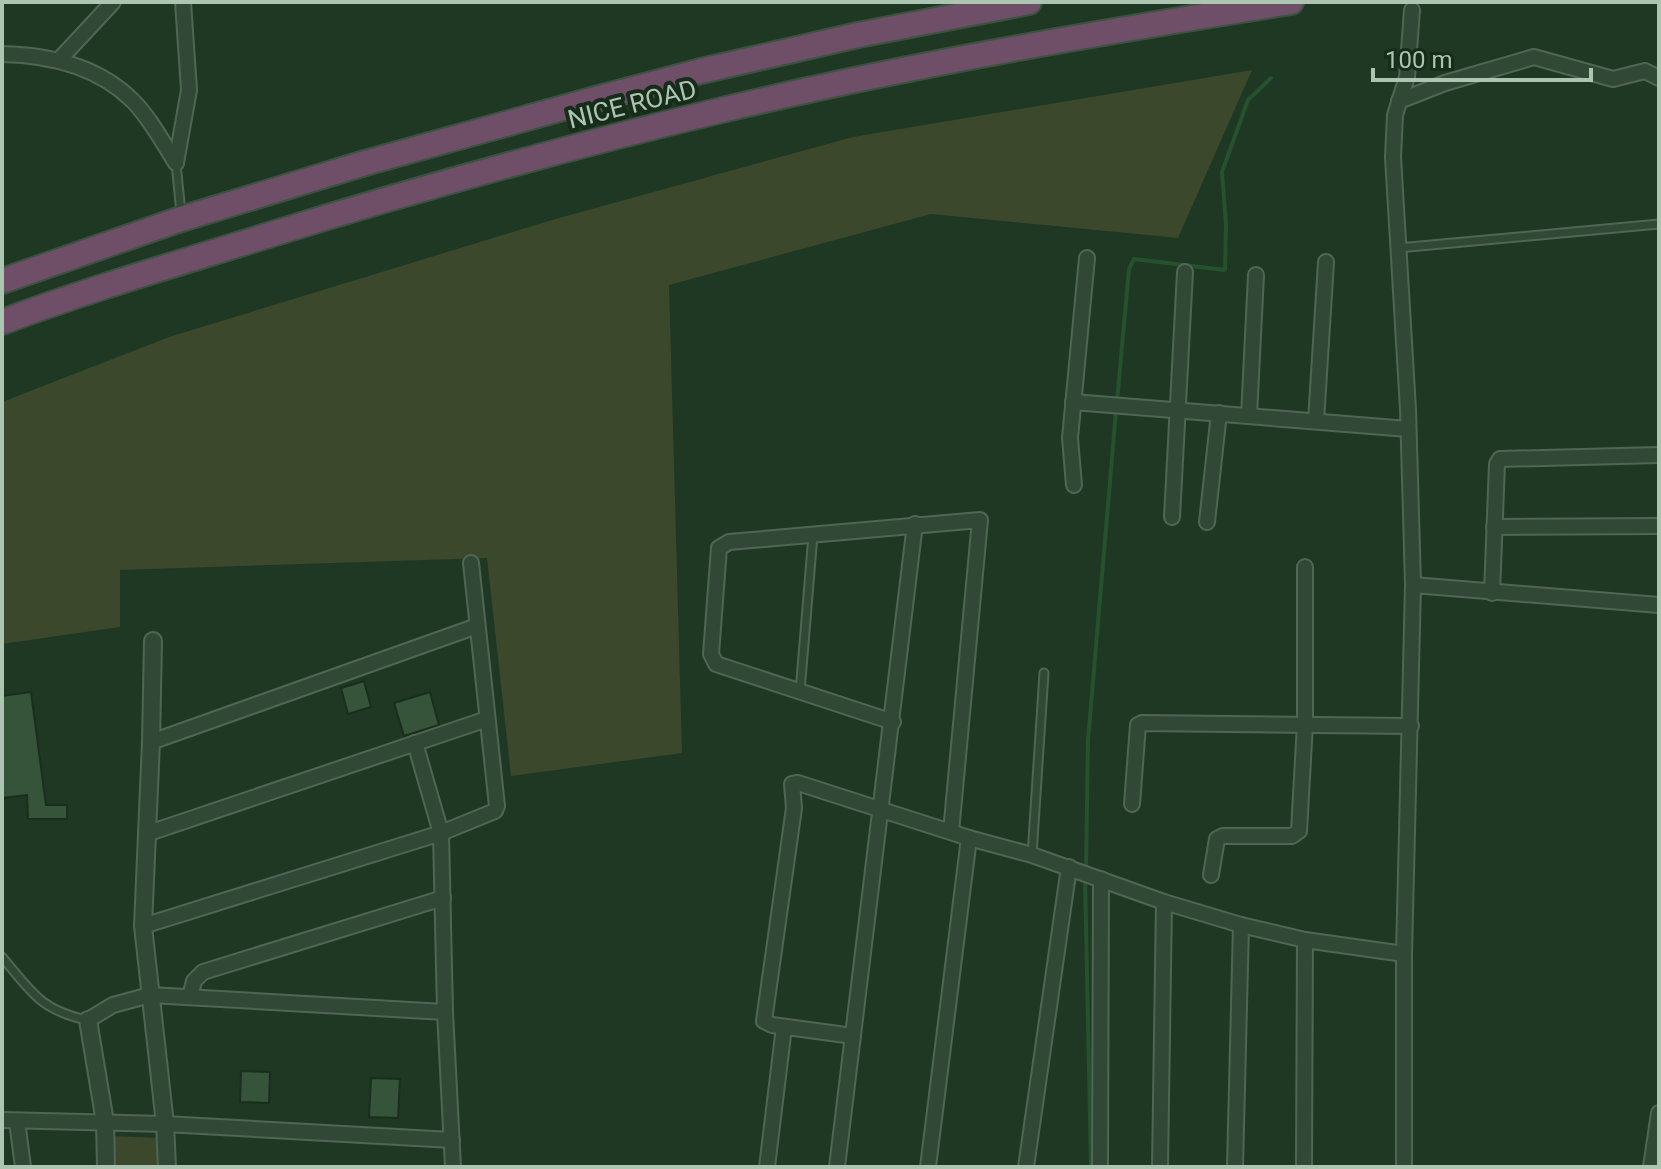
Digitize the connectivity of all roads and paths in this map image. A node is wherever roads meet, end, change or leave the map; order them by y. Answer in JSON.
{"nodes":[{"id":1,"x":113,"y":2,"type":"edge"},
{"id":2,"x":183,"y":2,"type":"edge"},
{"id":3,"x":1029,"y":2,"type":"edge"},
{"id":4,"x":1291,"y":2,"type":"edge"},
{"id":5,"x":1412,"y":10,"type":"dead end"},
{"id":6,"x":2,"y":54,"type":"edge"},
{"id":7,"x":59,"y":60,"type":"junction"},
{"id":8,"x":1659,"y":78,"type":"edge"},
{"id":9,"x":1399,"y":101,"type":"junction"},
{"id":10,"x":176,"y":163,"type":"junction"},
{"id":11,"x":181,"y":219,"type":"junction"},
{"id":12,"x":1659,"y":224,"type":"edge"},
{"id":13,"x":1398,"y":248,"type":"junction"},
{"id":14,"x":1087,"y":258,"type":"dead end"},
{"id":15,"x":1326,"y":262,"type":"dead end"},
{"id":16,"x":1185,"y":272,"type":"dead end"},
{"id":17,"x":1256,"y":275,"type":"dead end"},
{"id":18,"x":2,"y":281,"type":"edge"},
{"id":19,"x":2,"y":322,"type":"edge"},
{"id":20,"x":1073,"y":402,"type":"junction"},
{"id":21,"x":1178,"y":410,"type":"junction"},
{"id":22,"x":1219,"y":413,"type":"junction"},
{"id":23,"x":1249,"y":416,"type":"junction"},
{"id":24,"x":1316,"y":421,"type":"junction"},
{"id":25,"x":1408,"y":429,"type":"junction"},
{"id":26,"x":1659,"y":455,"type":"edge"},
{"id":27,"x":1074,"y":485,"type":"dead end"},
{"id":28,"x":1172,"y":517,"type":"dead end"},
{"id":29,"x":1207,"y":522,"type":"dead end"},
{"id":30,"x":915,"y":524,"type":"junction"},
{"id":31,"x":1659,"y":526,"type":"edge"},
{"id":32,"x":1494,"y":527,"type":"junction"},
{"id":33,"x":813,"y":534,"type":"junction"},
{"id":34,"x":471,"y":563,"type":"dead end"},
{"id":35,"x":1305,"y":567,"type":"dead end"},
{"id":36,"x":1413,"y":585,"type":"junction"},
{"id":37,"x":1492,"y":593,"type":"junction"},
{"id":38,"x":1659,"y":605,"type":"edge"},
{"id":39,"x":477,"y":626,"type":"junction"},
{"id":40,"x":153,"y":641,"type":"dead end"},
{"id":41,"x":1044,"y":673,"type":"dead end"},
{"id":42,"x":800,"y":692,"type":"junction"},
{"id":43,"x":487,"y":719,"type":"junction"},
{"id":44,"x":893,"y":722,"type":"junction"},
{"id":45,"x":1305,"y":724,"type":"junction"},
{"id":46,"x":1411,"y":726,"type":"junction"},
{"id":47,"x":151,"y":742,"type":"junction"},
{"id":48,"x":415,"y":743,"type":"junction"},
{"id":49,"x":1132,"y":804,"type":"dead end"},
{"id":50,"x":881,"y":809,"type":"junction"},
{"id":51,"x":951,"y":832,"type":"junction"},
{"id":52,"x":441,"y":833,"type":"junction"},
{"id":53,"x":146,"y":834,"type":"junction"},
{"id":54,"x":969,"y":838,"type":"junction"},
{"id":55,"x":1032,"y":855,"type":"junction"},
{"id":56,"x":1069,"y":867,"type":"junction"},
{"id":57,"x":1211,"y":875,"type":"dead end"},
{"id":58,"x":1101,"y":879,"type":"junction"},
{"id":59,"x":443,"y":898,"type":"junction"},
{"id":60,"x":1164,"y":902,"type":"junction"},
{"id":61,"x":1241,"y":925,"type":"junction"},
{"id":62,"x":143,"y":926,"type":"junction"},
{"id":63,"x":1305,"y":940,"type":"junction"},
{"id":64,"x":1404,"y":954,"type":"junction"},
{"id":65,"x":2,"y":957,"type":"edge"},
{"id":66,"x":150,"y":995,"type":"junction"},
{"id":67,"x":190,"y":997,"type":"junction"},
{"id":68,"x":445,"y":1012,"type":"junction"},
{"id":69,"x":88,"y":1020,"type":"junction"},
{"id":70,"x":784,"y":1027,"type":"junction"},
{"id":71,"x":853,"y":1036,"type":"junction"},
{"id":72,"x":1659,"y":1113,"type":"edge"},
{"id":73,"x":10,"y":1121,"type":"edge"},
{"id":74,"x":105,"y":1122,"type":"junction"},
{"id":75,"x":165,"y":1124,"type":"junction"},
{"id":76,"x":452,"y":1140,"type":"junction"},
{"id":77,"x":1654,"y":1161,"type":"edge"},
{"id":78,"x":23,"y":1167,"type":"edge"},
{"id":79,"x":106,"y":1167,"type":"edge"},
{"id":80,"x":167,"y":1167,"type":"edge"},
{"id":81,"x":453,"y":1167,"type":"edge"},
{"id":82,"x":767,"y":1167,"type":"edge"},
{"id":83,"x":837,"y":1167,"type":"edge"},
{"id":84,"x":928,"y":1167,"type":"edge"},
{"id":85,"x":1026,"y":1167,"type":"edge"},
{"id":86,"x":1100,"y":1167,"type":"edge"},
{"id":87,"x":1160,"y":1167,"type":"edge"},
{"id":88,"x":1235,"y":1167,"type":"edge"},
{"id":89,"x":1304,"y":1167,"type":"edge"},
{"id":90,"x":1404,"y":1167,"type":"edge"}],
"edges":[{"from":1,"to":7,"type":"street"},
{"from":2,"to":10,"type":"street"},
{"from":3,"to":11,"type":"highway","name":"NICE ROAD"},
{"from":4,"to":19,"type":"highway","name":"NICE ROAD"},
{"from":5,"to":9,"type":"street"},
{"from":6,"to":7,"type":"street"},
{"from":7,"to":10,"type":"street"},
{"from":8,"to":9,"type":"street"},
{"from":9,"to":13,"type":"street"},
{"from":10,"to":11,"type":"lane"},
{"from":11,"to":18,"type":"highway","name":"NICE ROAD"},
{"from":12,"to":13,"type":"lane"},
{"from":13,"to":25,"type":"street"},
{"from":14,"to":20,"type":"street"},
{"from":15,"to":24,"type":"street"},
{"from":16,"to":21,"type":"street"},
{"from":17,"to":23,"type":"street"},
{"from":20,"to":21,"type":"street"},
{"from":20,"to":27,"type":"street"},
{"from":21,"to":22,"type":"street"},
{"from":21,"to":28,"type":"street"},
{"from":22,"to":23,"type":"street"},
{"from":22,"to":29,"type":"street"},
{"from":23,"to":24,"type":"street"},
{"from":24,"to":25,"type":"street"},
{"from":25,"to":36,"type":"street"},
{"from":26,"to":32,"type":"street"},
{"from":30,"to":33,"type":"street"},
{"from":30,"to":44,"type":"street"},
{"from":30,"to":51,"type":"street"},
{"from":31,"to":32,"type":"street"},
{"from":32,"to":37,"type":"street"},
{"from":33,"to":42,"type":"lane"},
{"from":33,"to":42,"type":"street"},
{"from":34,"to":39,"type":"street"},
{"from":35,"to":45,"type":"street"},
{"from":36,"to":37,"type":"street"},
{"from":36,"to":46,"type":"street"},
{"from":37,"to":38,"type":"street"},
{"from":39,"to":43,"type":"street"},
{"from":39,"to":47,"type":"street"},
{"from":40,"to":47,"type":"street"},
{"from":41,"to":55,"type":"lane"},
{"from":42,"to":44,"type":"street"},
{"from":43,"to":48,"type":"street"},
{"from":43,"to":52,"type":"street"},
{"from":44,"to":50,"type":"street"},
{"from":45,"to":46,"type":"street"},
{"from":45,"to":49,"type":"street"},
{"from":45,"to":57,"type":"street"},
{"from":46,"to":64,"type":"street"},
{"from":47,"to":53,"type":"street"},
{"from":48,"to":52,"type":"street"},
{"from":48,"to":53,"type":"street"},
{"from":50,"to":51,"type":"street"},
{"from":50,"to":70,"type":"street"},
{"from":50,"to":71,"type":"street"},
{"from":51,"to":54,"type":"street"},
{"from":52,"to":59,"type":"street"},
{"from":52,"to":62,"type":"street"},
{"from":53,"to":62,"type":"street"},
{"from":54,"to":55,"type":"street"},
{"from":54,"to":84,"type":"street"},
{"from":55,"to":56,"type":"street"},
{"from":56,"to":58,"type":"street"},
{"from":56,"to":85,"type":"street"},
{"from":58,"to":60,"type":"street"},
{"from":58,"to":86,"type":"street"},
{"from":59,"to":67,"type":"street"},
{"from":59,"to":68,"type":"street"},
{"from":60,"to":61,"type":"street"},
{"from":60,"to":87,"type":"street"},
{"from":61,"to":63,"type":"street"},
{"from":61,"to":88,"type":"street"},
{"from":62,"to":66,"type":"street"},
{"from":63,"to":64,"type":"street"},
{"from":63,"to":89,"type":"street"},
{"from":64,"to":90,"type":"street"},
{"from":65,"to":69,"type":"lane"},
{"from":66,"to":67,"type":"street"},
{"from":66,"to":69,"type":"street"},
{"from":66,"to":75,"type":"street"},
{"from":67,"to":68,"type":"street"},
{"from":68,"to":76,"type":"street"},
{"from":69,"to":74,"type":"street"},
{"from":70,"to":71,"type":"street"},
{"from":70,"to":82,"type":"street"},
{"from":71,"to":83,"type":"street"},
{"from":72,"to":77,"type":"street"},
{"from":73,"to":74,"type":"street"},
{"from":73,"to":78,"type":"street"},
{"from":74,"to":75,"type":"street"},
{"from":74,"to":79,"type":"street"},
{"from":75,"to":76,"type":"street"},
{"from":75,"to":80,"type":"street"},
{"from":76,"to":81,"type":"street"}]}
